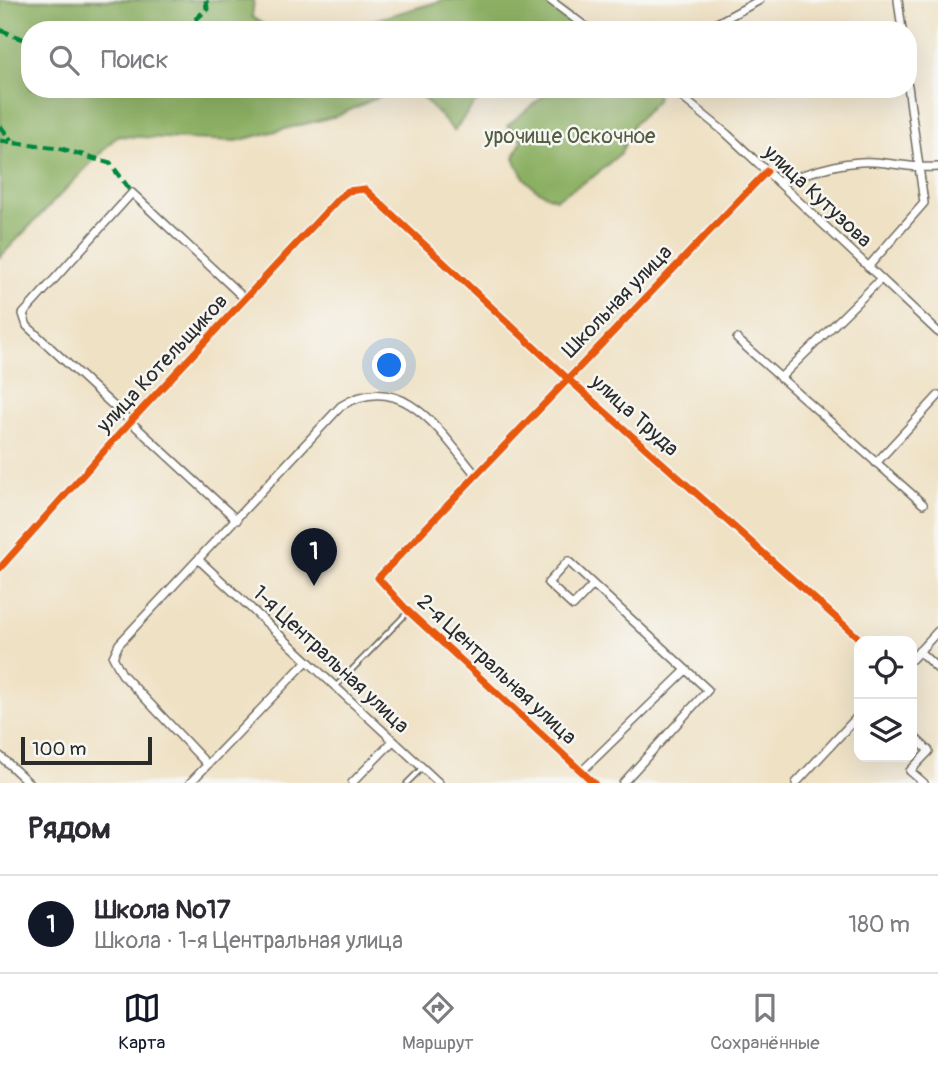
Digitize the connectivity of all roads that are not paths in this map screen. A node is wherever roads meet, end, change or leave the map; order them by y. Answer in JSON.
{"nodes":[{"id":1,"x":550,"y":0,"type":"edge"},
{"id":2,"x":760,"y":0,"type":"edge"},
{"id":3,"x":898,"y":0,"type":"edge"},
{"id":4,"x":578,"y":21,"type":"edge"},
{"id":5,"x":721,"y":21,"type":"edge"},
{"id":6,"x":901,"y":21,"type":"edge"},
{"id":7,"x":682,"y":98,"type":"edge"},
{"id":8,"x":909,"y":98,"type":"edge"},
{"id":9,"x":938,"y":167,"type":"edge"},
{"id":10,"x":918,"y":169,"type":"junction"},
{"id":11,"x":766,"y":171,"type":"junction"},
{"id":12,"x":778,"y":182,"type":"junction"},
{"id":13,"x":356,"y":188,"type":"joint"},
{"id":14,"x":868,"y":267,"type":"junction"},
{"id":15,"x":881,"y":279,"type":"junction"},
{"id":16,"x":245,"y":299,"type":"junction"},
{"id":17,"x":938,"y":332,"type":"edge"},
{"id":18,"x":737,"y":339,"type":"dead end"},
{"id":19,"x":567,"y":378,"type":"junction"},
{"id":20,"x":780,"y":378,"type":"junction"},
{"id":21,"x":938,"y":396,"type":"edge"},
{"id":22,"x":130,"y":422,"type":"junction"},
{"id":23,"x":876,"y":463,"type":"junction"},
{"id":24,"x":477,"y":475,"type":"junction"},
{"id":25,"x":923,"y":504,"type":"dead end"},
{"id":26,"x":237,"y":520,"type":"junction"},
{"id":27,"x":199,"y":560,"type":"junction"},
{"id":28,"x":0,"y":568,"type":"edge"},
{"id":29,"x":378,"y":578,"type":"joint"},
{"id":30,"x":593,"y":584,"type":"junction"},
{"id":31,"x":408,"y":611,"type":"junction"},
{"id":32,"x":938,"y":631,"type":"edge"},
{"id":33,"x":856,"y":636,"type":"edge"},
{"id":34,"x":919,"y":651,"type":"junction"},
{"id":35,"x":917,"y":653,"type":"edge"},
{"id":36,"x":307,"y":661,"type":"junction"},
{"id":37,"x":938,"y":668,"type":"edge"},
{"id":38,"x":685,"y":671,"type":"junction"},
{"id":39,"x":335,"y":687,"type":"junction"},
{"id":40,"x":854,"y":720,"type":"edge"},
{"id":41,"x":917,"y":740,"type":"edge"},
{"id":42,"x":393,"y":741,"type":"junction"},
{"id":43,"x":0,"y":756,"type":"edge"},
{"id":44,"x":207,"y":764,"type":"junction"},
{"id":45,"x":422,"y":768,"type":"junction"},
{"id":46,"x":582,"y":771,"type":"junction"},
{"id":47,"x":26,"y":782,"type":"edge"},
{"id":48,"x":190,"y":783,"type":"edge"},
{"id":49,"x":352,"y":783,"type":"edge"},
{"id":50,"x":407,"y":783,"type":"edge"},
{"id":51,"x":439,"y":783,"type":"edge"},
{"id":52,"x":594,"y":783,"type":"edge"},
{"id":53,"x":623,"y":783,"type":"edge"},
{"id":54,"x":796,"y":783,"type":"edge"},
{"id":55,"x":925,"y":783,"type":"edge"}],
"edges":[{"from":1,"to":4,"type":"street"},
{"from":2,"to":5,"type":"street"},
{"from":3,"to":6,"type":"street"},
{"from":7,"to":11,"type":"street","name":"улица Кутузова"},
{"from":8,"to":10,"type":"street"},
{"from":9,"to":10,"type":"street"},
{"from":10,"to":12,"type":"street"},
{"from":10,"to":14,"type":"street"},
{"from":11,"to":12,"type":"street","name":"улица Кутузова"},
{"from":11,"to":19,"type":"street","name":"Школьная улица"},
{"from":12,"to":14,"type":"street","name":"улица Кутузова"},
{"from":13,"to":16,"type":"street","name":"улица Котельщиков"},
{"from":13,"to":19,"type":"street","name":"улица Труда"},
{"from":14,"to":15,"type":"street","name":"улица Кутузова"},
{"from":15,"to":17,"type":"street","name":"улица Кутузова"},
{"from":15,"to":20,"type":"street"},
{"from":16,"to":22,"type":"street","name":"улица Котельщиков"},
{"from":16,"to":22,"type":"street"},
{"from":18,"to":20,"type":"street"},
{"from":19,"to":24,"type":"street","name":"Школьная улица"},
{"from":19,"to":33,"type":"street","name":"улица Труда"},
{"from":20,"to":23,"type":"street"},
{"from":21,"to":23,"type":"street"},
{"from":22,"to":26,"type":"street"},
{"from":22,"to":28,"type":"street","name":"улица Котельщиков"},
{"from":23,"to":25,"type":"street"},
{"from":24,"to":26,"type":"street"},
{"from":24,"to":29,"type":"street","name":"Школьная улица"},
{"from":26,"to":27,"type":"street"},
{"from":27,"to":36,"type":"street","name":"1-я Центральная улица"},
{"from":27,"to":44,"type":"street"},
{"from":29,"to":31,"type":"street","name":"2-я Центральная улица"},
{"from":30,"to":30,"type":"street"},
{"from":30,"to":38,"type":"street"},
{"from":31,"to":39,"type":"lane"},
{"from":31,"to":46,"type":"street","name":"2-я Центральная улица"},
{"from":32,"to":34,"type":"street"},
{"from":34,"to":35,"type":"street"},
{"from":34,"to":37,"type":"street"},
{"from":36,"to":39,"type":"street","name":"1-я Центральная улица"},
{"from":36,"to":44,"type":"street"},
{"from":38,"to":46,"type":"street"},
{"from":38,"to":53,"type":"street"},
{"from":39,"to":42,"type":"street","name":"1-я Центральная улица"},
{"from":40,"to":54,"type":"street"},
{"from":41,"to":55,"type":"street"},
{"from":42,"to":45,"type":"street","name":"1-я Центральная улица"},
{"from":42,"to":49,"type":"street"},
{"from":43,"to":47,"type":"street"},
{"from":44,"to":48,"type":"street"},
{"from":45,"to":50,"type":"lane"},
{"from":45,"to":51,"type":"street","name":"1-я Центральная улица"},
{"from":46,"to":52,"type":"street","name":"2-я Центральная улица"}]}
